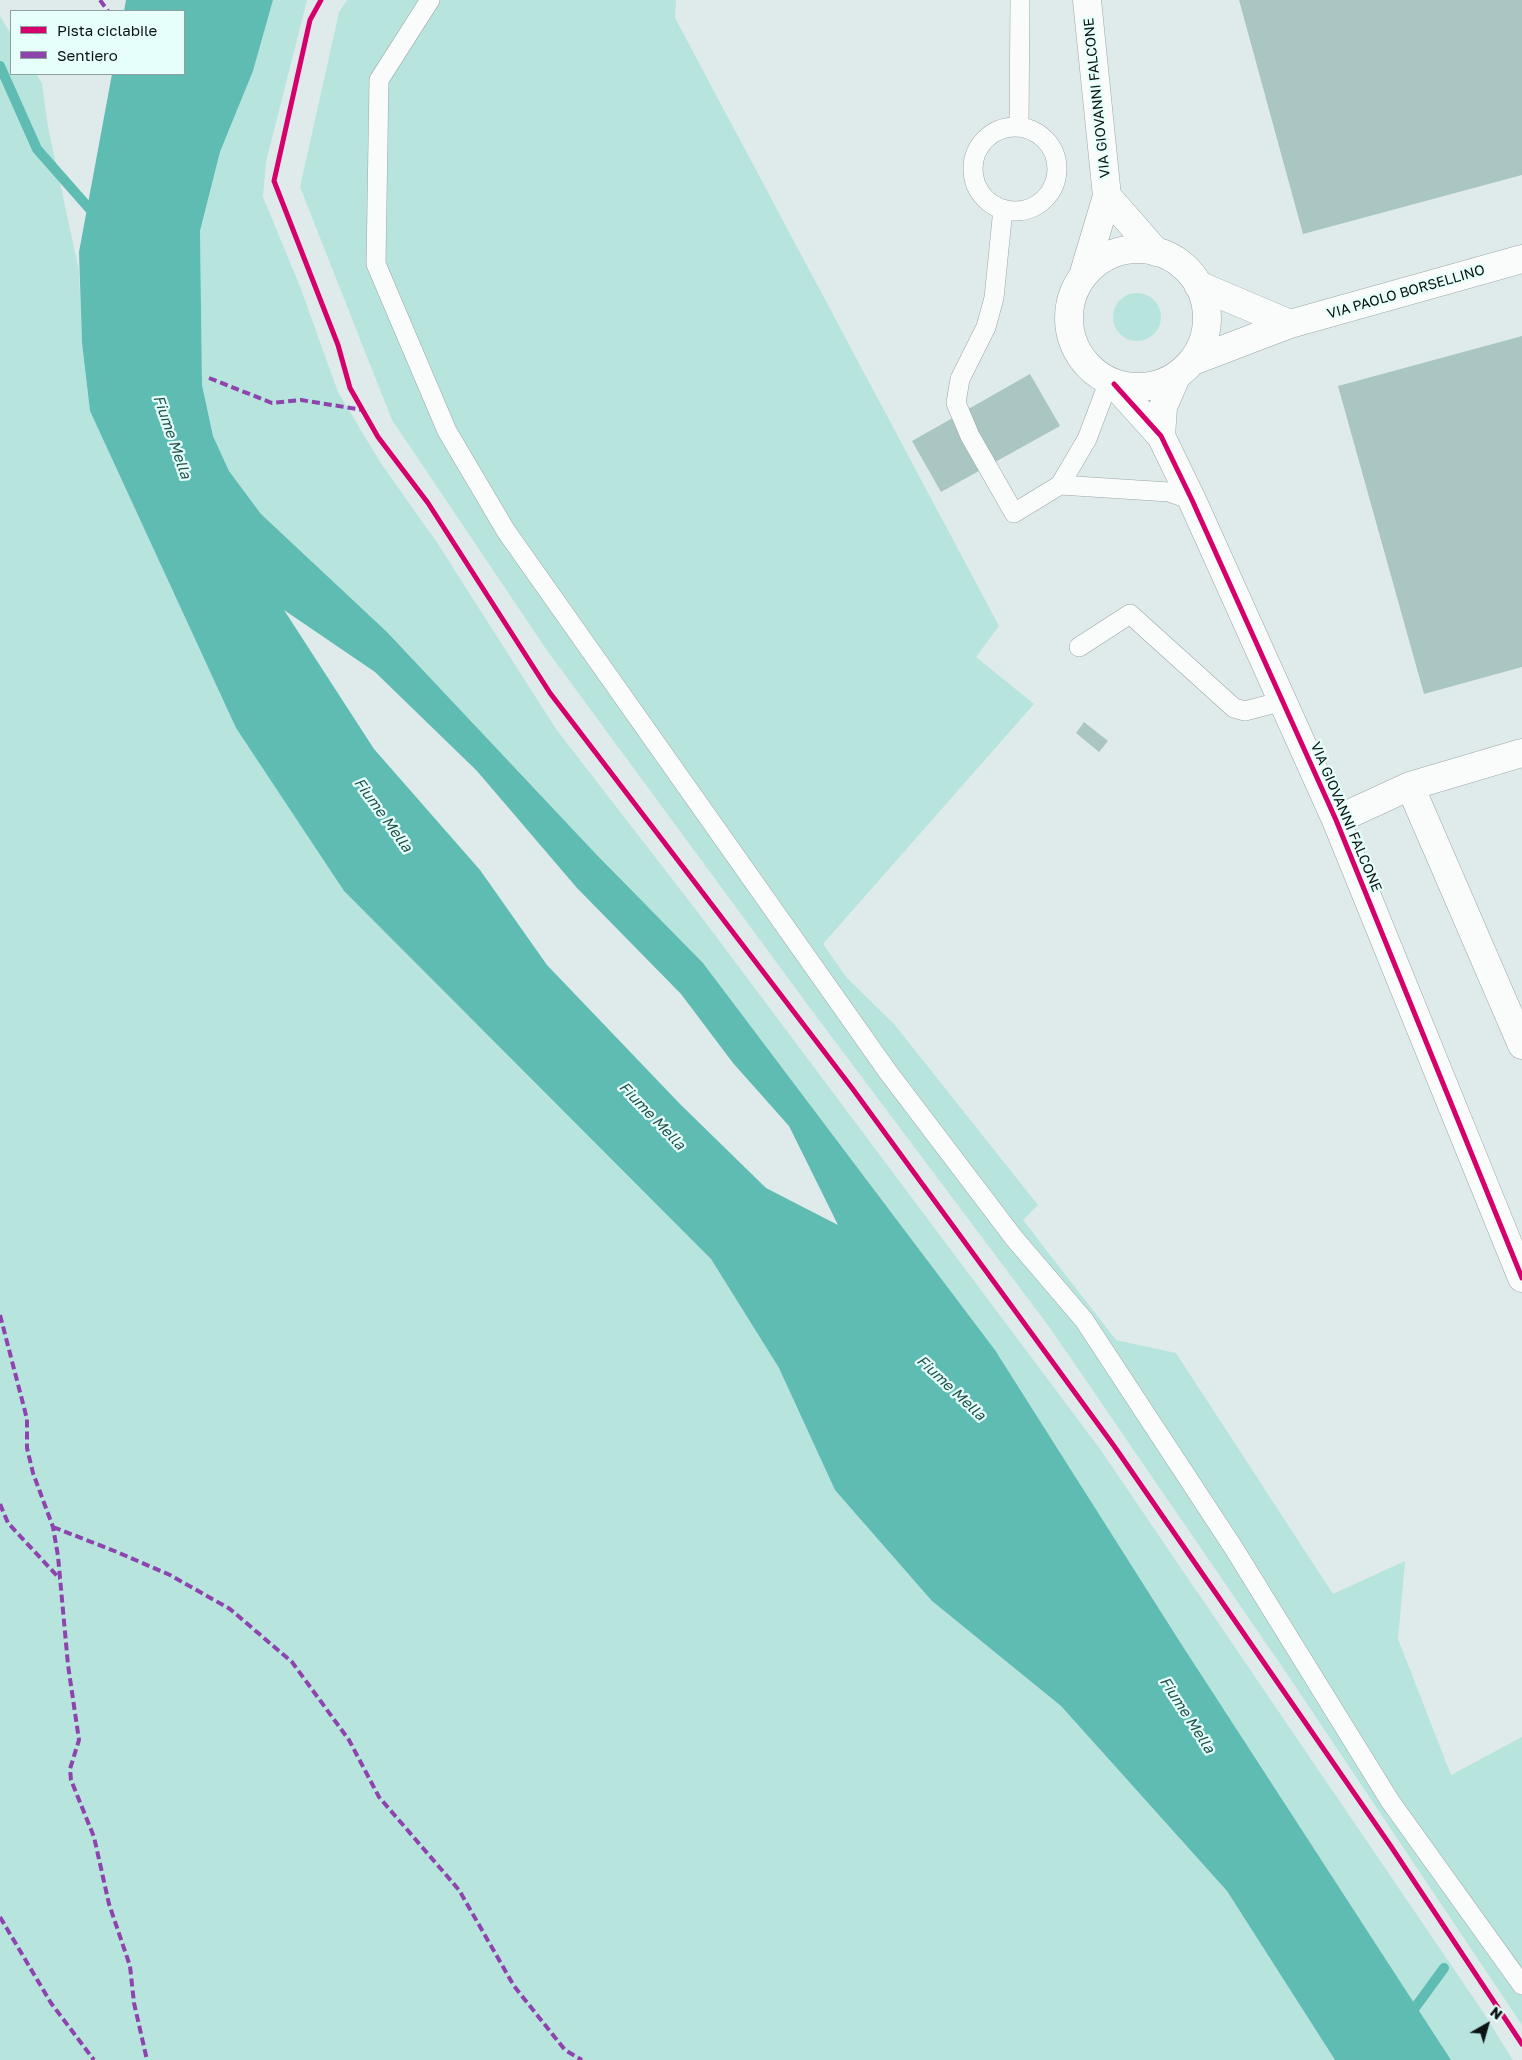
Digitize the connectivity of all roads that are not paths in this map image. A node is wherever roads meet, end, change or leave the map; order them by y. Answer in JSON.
{"nodes":[{"id":1,"x":430,"y":0,"type":"edge"},
{"id":2,"x":1020,"y":0,"type":"edge"},
{"id":3,"x":1087,"y":0,"type":"edge"},
{"id":4,"x":1019,"y":127,"type":"junction"},
{"id":5,"x":1107,"y":196,"type":"junction"},
{"id":6,"x":1003,"y":209,"type":"junction"},
{"id":7,"x":1156,"y":252,"type":"junction"},
{"id":8,"x":1522,"y":259,"type":"edge"},
{"id":9,"x":1083,"y":276,"type":"junction"},
{"id":10,"x":1198,"y":286,"type":"junction"},
{"id":11,"x":1290,"y":324,"type":"junction"},
{"id":12,"x":1184,"y":369,"type":"junction"},
{"id":13,"x":1111,"y":382,"type":"junction"},
{"id":14,"x":1161,"y":436,"type":"junction"},
{"id":15,"x":1060,"y":485,"type":"junction"},
{"id":16,"x":1192,"y":500,"type":"junction"},
{"id":17,"x":1079,"y":647,"type":"dead end"},
{"id":18,"x":1283,"y":701,"type":"junction"},
{"id":19,"x":1522,"y":753,"type":"edge"},
{"id":20,"x":1410,"y":786,"type":"junction"},
{"id":21,"x":1336,"y":820,"type":"junction"},
{"id":22,"x":1522,"y":1045,"type":"edge"},
{"id":23,"x":1510,"y":1218,"type":"edge"},
{"id":24,"x":1522,"y":1278,"type":"edge"},
{"id":25,"x":1522,"y":1985,"type":"edge"}],
"edges":[{"from":1,"to":25,"type":"lane"},
{"from":2,"to":4,"type":"lane"},
{"from":3,"to":5,"type":"street","name":"VIA GIOVANNI FALCONE"},
{"from":4,"to":6,"type":"lane"},
{"from":4,"to":6,"type":"lane"},
{"from":5,"to":7,"type":"street","name":"VIA GIOVANNI FALCONE"},
{"from":5,"to":9,"type":"street","name":"VIA GIOVANNI FALCONE"},
{"from":6,"to":15,"type":"lane"},
{"from":7,"to":9,"type":"street","name":"VIA GIOVANNI FALCONE"},
{"from":7,"to":10,"type":"street","name":"VIA GIOVANNI FALCONE"},
{"from":8,"to":11,"type":"street","name":"VIA PAOLO BORSELLINO"},
{"from":9,"to":13,"type":"street","name":"VIA GIOVANNI FALCONE"},
{"from":10,"to":11,"type":"street"},
{"from":10,"to":12,"type":"street","name":"VIA GIOVANNI FALCONE"},
{"from":11,"to":12,"type":"street","name":"VIA PAOLO BORSELLINO"},
{"from":12,"to":13,"type":"street","name":"VIA GIOVANNI FALCONE"},
{"from":12,"to":14,"type":"street","name":"VIA GIOVANNI FALCONE"},
{"from":13,"to":14,"type":"street","name":"VIA GIOVANNI FALCONE"},
{"from":13,"to":15,"type":"lane"},
{"from":14,"to":16,"type":"street","name":"VIA GIOVANNI FALCONE"},
{"from":15,"to":16,"type":"lane"},
{"from":16,"to":18,"type":"street","name":"VIA GIOVANNI FALCONE"},
{"from":17,"to":18,"type":"lane"},
{"from":18,"to":21,"type":"street","name":"VIA GIOVANNI FALCONE"},
{"from":19,"to":20,"type":"street"},
{"from":20,"to":21,"type":"street"},
{"from":20,"to":22,"type":"street"},
{"from":21,"to":23,"type":"street","name":"VIA GIOVANNI FALCONE"},
{"from":23,"to":24,"type":"street","name":"VIA GIOVANNI FALCONE"}]}
